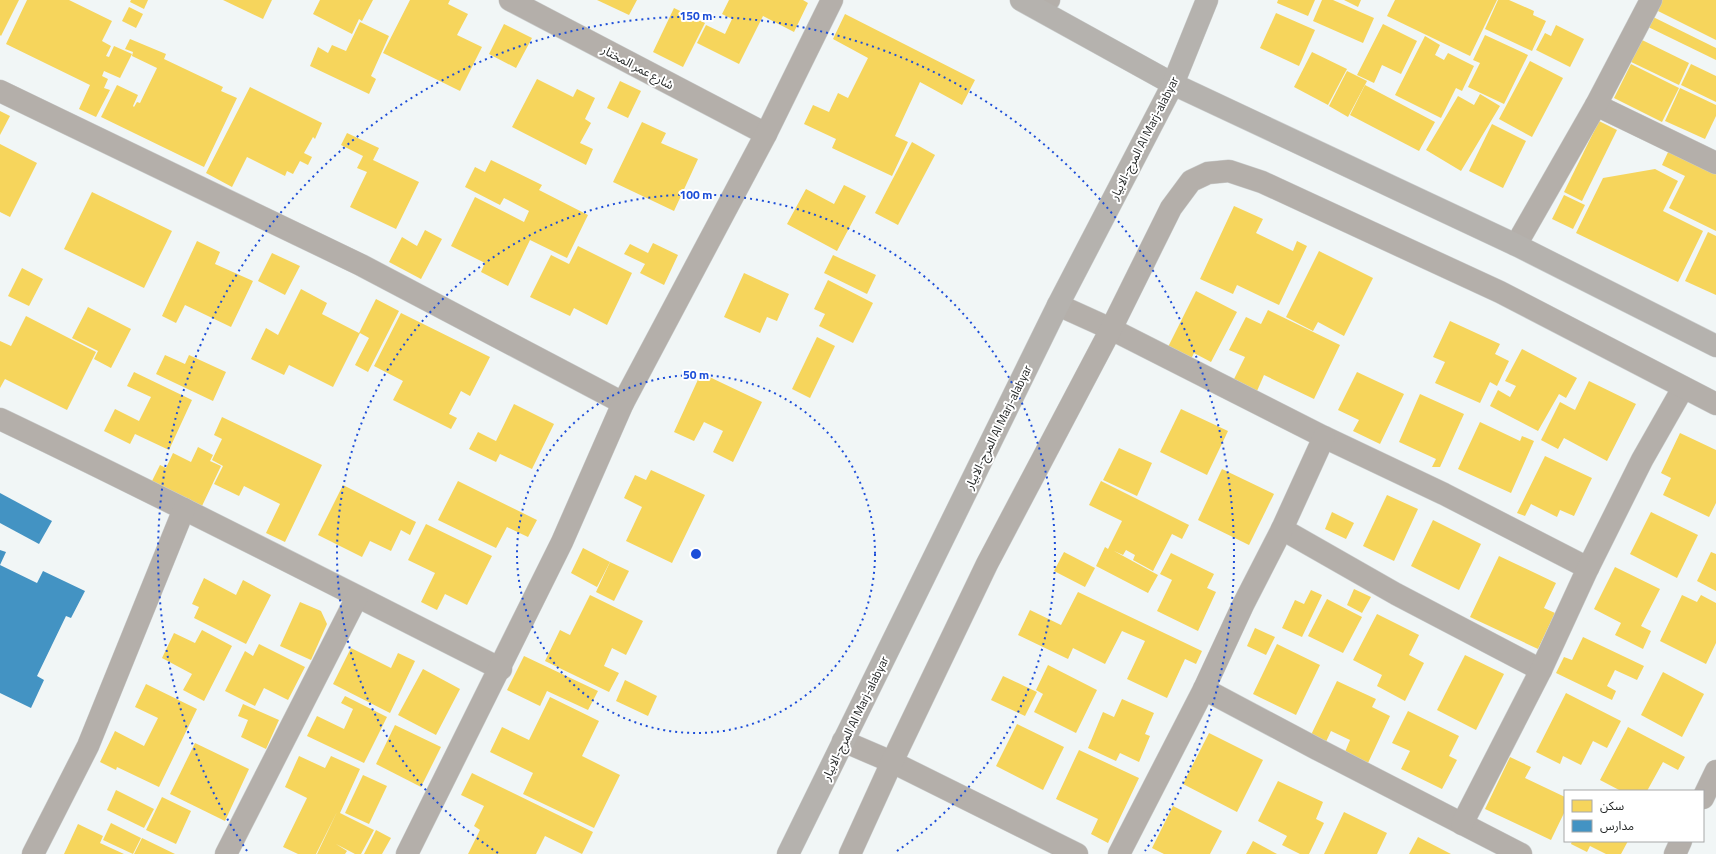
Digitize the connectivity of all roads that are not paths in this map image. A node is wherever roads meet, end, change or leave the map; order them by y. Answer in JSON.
{"nodes":[{"id":1,"x":510,"y":0,"type":"edge"},
{"id":2,"x":832,"y":0,"type":"edge"},
{"id":3,"x":1207,"y":0,"type":"edge"},
{"id":4,"x":1651,"y":0,"type":"edge"},
{"id":5,"x":1034,"y":2,"type":"edge"},
{"id":6,"x":1174,"y":84,"type":"junction"},
{"id":7,"x":0,"y":91,"type":"edge"},
{"id":8,"x":1596,"y":106,"type":"junction"},
{"id":9,"x":766,"y":134,"type":"junction"},
{"id":10,"x":1716,"y":163,"type":"edge"},
{"id":11,"x":1516,"y":244,"type":"junction"},
{"id":12,"x":1058,"y":305,"type":"junction"},
{"id":13,"x":1111,"y":329,"type":"junction"},
{"id":14,"x":1716,"y":346,"type":"edge"},
{"id":15,"x":1683,"y":388,"type":"junction"},
{"id":16,"x":623,"y":403,"type":"junction"},
{"id":17,"x":1716,"y":404,"type":"edge"},
{"id":18,"x":0,"y":419,"type":"edge"},
{"id":19,"x":1324,"y":437,"type":"junction"},
{"id":20,"x":184,"y":509,"type":"junction"},
{"id":21,"x":1282,"y":529,"type":"junction"},
{"id":22,"x":1588,"y":568,"type":"junction"},
{"id":23,"x":357,"y":597,"type":"junction"},
{"id":24,"x":501,"y":668,"type":"junction"},
{"id":25,"x":1542,"y":670,"type":"junction"},
{"id":26,"x":1204,"y":689,"type":"junction"},
{"id":27,"x":843,"y":741,"type":"junction"},
{"id":28,"x":892,"y":762,"type":"junction"},
{"id":29,"x":1716,"y":772,"type":"edge"},
{"id":30,"x":1704,"y":796,"type":"edge"},
{"id":31,"x":1462,"y":824,"type":"junction"},
{"id":32,"x":1681,"y":842,"type":"edge"},
{"id":33,"x":33,"y":854,"type":"edge"},
{"id":34,"x":226,"y":854,"type":"edge"},
{"id":35,"x":408,"y":854,"type":"edge"},
{"id":36,"x":788,"y":854,"type":"edge"},
{"id":37,"x":850,"y":854,"type":"edge"},
{"id":38,"x":1076,"y":854,"type":"edge"},
{"id":39,"x":1119,"y":854,"type":"edge"},
{"id":40,"x":1521,"y":854,"type":"edge"},
{"id":41,"x":1675,"y":854,"type":"edge"}],
"edges":[{"from":1,"to":9,"type":"street","name":"شارع عمر المختار"},
{"from":2,"to":9,"type":"street"},
{"from":3,"to":6,"type":"main road","name":"المرج-الابيار Al Marj-alabyar"},
{"from":4,"to":8,"type":"street"},
{"from":5,"to":6,"type":"main road"},
{"from":6,"to":11,"type":"main road"},
{"from":6,"to":12,"type":"main road","name":"المرج-الابيار Al Marj-alabyar"},
{"from":7,"to":16,"type":"street"},
{"from":8,"to":10,"type":"street"},
{"from":8,"to":11,"type":"street"},
{"from":9,"to":16,"type":"street"},
{"from":11,"to":14,"type":"main road"},
{"from":12,"to":13,"type":"street"},
{"from":12,"to":27,"type":"main road","name":"المرج-الابيار Al Marj-alabyar"},
{"from":13,"to":15,"type":"street"},
{"from":13,"to":19,"type":"street"},
{"from":13,"to":28,"type":"street"},
{"from":15,"to":17,"type":"street"},
{"from":15,"to":22,"type":"street"},
{"from":16,"to":24,"type":"street"},
{"from":18,"to":20,"type":"street"},
{"from":19,"to":21,"type":"street"},
{"from":19,"to":22,"type":"street"},
{"from":20,"to":23,"type":"street"},
{"from":20,"to":33,"type":"street"},
{"from":21,"to":25,"type":"street"},
{"from":21,"to":26,"type":"street"},
{"from":22,"to":25,"type":"street"},
{"from":23,"to":24,"type":"street"},
{"from":23,"to":34,"type":"street"},
{"from":24,"to":35,"type":"street"},
{"from":25,"to":31,"type":"street"},
{"from":26,"to":31,"type":"street"},
{"from":26,"to":39,"type":"street"},
{"from":27,"to":28,"type":"street"},
{"from":27,"to":36,"type":"main road","name":"المرج-الابيار Al Marj-alabyar"},
{"from":28,"to":37,"type":"street"},
{"from":28,"to":38,"type":"street"},
{"from":29,"to":30,"type":"street"},
{"from":31,"to":40,"type":"street"},
{"from":32,"to":41,"type":"street"}]}
